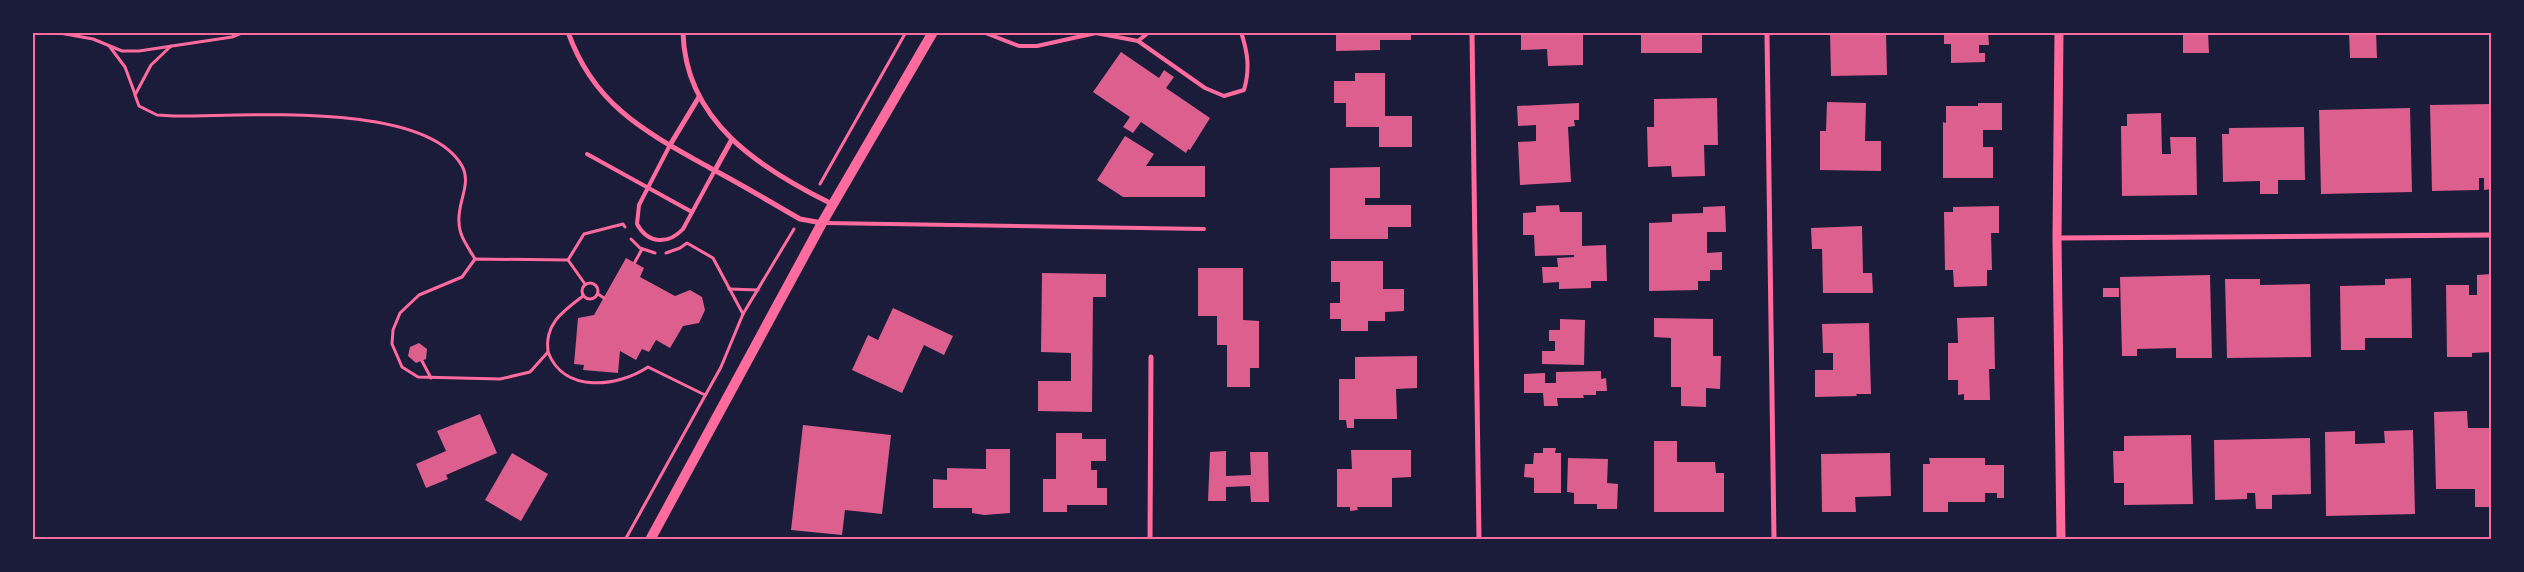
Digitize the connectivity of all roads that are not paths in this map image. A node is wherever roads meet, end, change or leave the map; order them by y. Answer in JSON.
{"nodes":[{"id":1,"x":568,"y":32,"type":"edge"},
{"id":2,"x":683,"y":32,"type":"edge"},
{"id":3,"x":933,"y":32,"type":"edge"},
{"id":4,"x":983,"y":32,"type":"edge"},
{"id":5,"x":1149,"y":32,"type":"edge"},
{"id":6,"x":1241,"y":32,"type":"edge"},
{"id":7,"x":1472,"y":32,"type":"edge"},
{"id":8,"x":2059,"y":32,"type":"edge"},
{"id":9,"x":1767,"y":36,"type":"dead end"},
{"id":10,"x":1138,"y":40,"type":"junction"},
{"id":11,"x":699,"y":97,"type":"junction"},
{"id":12,"x":731,"y":141,"type":"junction"},
{"id":13,"x":670,"y":145,"type":"junction"},
{"id":14,"x":587,"y":154,"type":"dead end"},
{"id":15,"x":715,"y":170,"type":"junction"},
{"id":16,"x":648,"y":187,"type":"junction"},
{"id":17,"x":832,"y":204,"type":"junction"},
{"id":18,"x":692,"y":212,"type":"junction"},
{"id":19,"x":822,"y":223,"type":"junction"},
{"id":20,"x":1204,"y":228,"type":"dead end"},
{"id":21,"x":2492,"y":235,"type":"edge"},
{"id":22,"x":2057,"y":238,"type":"junction"},
{"id":23,"x":1151,"y":357,"type":"dead end"},
{"id":24,"x":650,"y":540,"type":"edge"},
{"id":25,"x":1150,"y":540,"type":"edge"},
{"id":26,"x":1479,"y":540,"type":"edge"},
{"id":27,"x":1774,"y":540,"type":"edge"},
{"id":28,"x":2061,"y":540,"type":"edge"}],
"edges":[{"from":1,"to":13,"type":"street"},
{"from":2,"to":11,"type":"street"},
{"from":3,"to":17,"type":"main road"},
{"from":4,"to":10,"type":"lane"},
{"from":5,"to":10,"type":"lane"},
{"from":6,"to":10,"type":"lane"},
{"from":7,"to":26,"type":"street"},
{"from":8,"to":22,"type":"street"},
{"from":9,"to":27,"type":"street"},
{"from":11,"to":12,"type":"street"},
{"from":11,"to":13,"type":"street"},
{"from":12,"to":15,"type":"street"},
{"from":12,"to":17,"type":"street"},
{"from":13,"to":15,"type":"street"},
{"from":13,"to":16,"type":"lane"},
{"from":14,"to":16,"type":"lane"},
{"from":15,"to":18,"type":"lane"},
{"from":15,"to":19,"type":"street"},
{"from":16,"to":18,"type":"lane"},
{"from":16,"to":18,"type":"lane"},
{"from":17,"to":19,"type":"main road"},
{"from":19,"to":20,"type":"lane"},
{"from":19,"to":24,"type":"main road"},
{"from":21,"to":22,"type":"street"},
{"from":22,"to":28,"type":"street"},
{"from":23,"to":25,"type":"street"}]}
